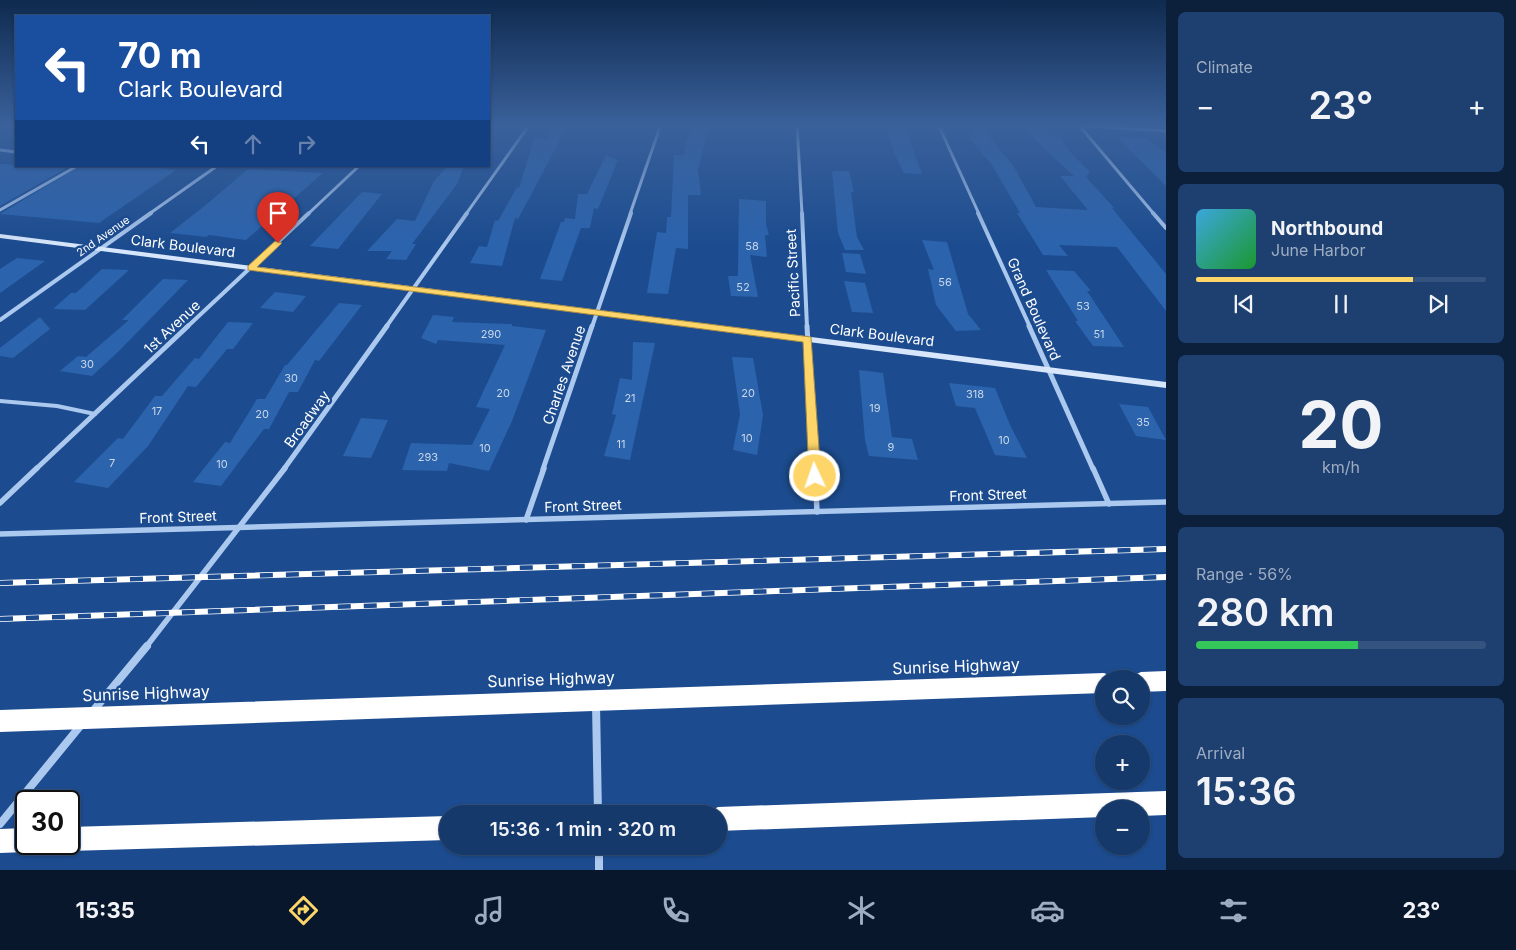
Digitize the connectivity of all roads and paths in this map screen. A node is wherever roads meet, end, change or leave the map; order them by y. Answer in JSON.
{"nodes":[{"id":1,"x":501,"y":165,"type":"edge"},
{"id":2,"x":647,"y":165,"type":"edge"},
{"id":3,"x":799,"y":165,"type":"edge"},
{"id":4,"x":956,"y":165,"type":"edge"},
{"id":5,"x":1113,"y":165,"type":"edge"},
{"id":6,"x":75,"y":167,"type":"edge"},
{"id":7,"x":216,"y":167,"type":"edge"},
{"id":8,"x":358,"y":167,"type":"edge"},
{"id":9,"x":0,"y":210,"type":"edge"},
{"id":10,"x":1166,"y":228,"type":"edge"},
{"id":11,"x":0,"y":236,"type":"edge"},
{"id":12,"x":100,"y":249,"type":"junction"},
{"id":13,"x":251,"y":268,"type":"junction"},
{"id":14,"x":413,"y":289,"type":"junction"},
{"id":15,"x":598,"y":312,"type":"junction"},
{"id":16,"x":0,"y":320,"type":"edge"},
{"id":17,"x":807,"y":339,"type":"junction"},
{"id":18,"x":1049,"y":370,"type":"junction"},
{"id":19,"x":1166,"y":385,"type":"edge"},
{"id":20,"x":0,"y":401,"type":"edge"},
{"id":21,"x":95,"y":414,"type":"junction"},
{"id":22,"x":1166,"y":502,"type":"edge"},
{"id":23,"x":0,"y":503,"type":"edge"},
{"id":24,"x":1108,"y":504,"type":"junction"},
{"id":25,"x":817,"y":512,"type":"junction"},
{"id":26,"x":526,"y":520,"type":"junction"},
{"id":27,"x":239,"y":528,"type":"junction"},
{"id":28,"x":0,"y":534,"type":"edge"},
{"id":29,"x":1166,"y":681,"type":"edge"},
{"id":30,"x":1150,"y":682,"type":"edge"},
{"id":31,"x":1095,"y":683,"type":"edge"},
{"id":32,"x":596,"y":700,"type":"junction"},
{"id":33,"x":88,"y":717,"type":"junction"},
{"id":34,"x":0,"y":721,"type":"edge"},
{"id":35,"x":1166,"y":803,"type":"edge"},
{"id":36,"x":598,"y":805,"type":"edge"},
{"id":37,"x":727,"y":819,"type":"edge"},
{"id":38,"x":0,"y":824,"type":"edge"},
{"id":39,"x":439,"y":828,"type":"edge"},
{"id":40,"x":80,"y":839,"type":"edge"},
{"id":41,"x":15,"y":840,"type":"edge"},
{"id":42,"x":0,"y":841,"type":"edge"},
{"id":43,"x":599,"y":855,"type":"edge"},
{"id":44,"x":599,"y":870,"type":"edge"}],
"edges":[{"from":1,"to":14,"type":"street","name":"Broadway"},
{"from":2,"to":15,"type":"street","name":"Charles Avenue"},
{"from":3,"to":17,"type":"street","name":"Pacific Street"},
{"from":4,"to":18,"type":"street","name":"Grand Boulevard"},
{"from":5,"to":10,"type":"street"},
{"from":6,"to":9,"type":"street"},
{"from":7,"to":12,"type":"street","name":"2nd Avenue"},
{"from":8,"to":13,"type":"street","name":"1st Avenue"},
{"from":11,"to":12,"type":"street","name":"Clark Boulevard"},
{"from":12,"to":13,"type":"street","name":"Clark Boulevard"},
{"from":12,"to":16,"type":"street","name":"2nd Avenue"},
{"from":13,"to":14,"type":"street","name":"Clark Boulevard"},
{"from":13,"to":21,"type":"street","name":"1st Avenue"},
{"from":14,"to":15,"type":"street","name":"Clark Boulevard"},
{"from":14,"to":27,"type":"street","name":"Broadway"},
{"from":15,"to":17,"type":"street","name":"Clark Boulevard"},
{"from":15,"to":26,"type":"street","name":"Charles Avenue"},
{"from":17,"to":18,"type":"street","name":"Clark Boulevard"},
{"from":17,"to":25,"type":"street","name":"Pacific Street"},
{"from":18,"to":19,"type":"street","name":"Clark Boulevard"},
{"from":18,"to":24,"type":"street","name":"Grand Boulevard"},
{"from":20,"to":21,"type":"lane"},
{"from":21,"to":23,"type":"street","name":"1st Avenue"},
{"from":22,"to":24,"type":"street","name":"Front Street"},
{"from":24,"to":25,"type":"street","name":"Front Street"},
{"from":25,"to":26,"type":"street","name":"Front Street"},
{"from":26,"to":27,"type":"street","name":"Front Street"},
{"from":27,"to":28,"type":"street","name":"Front Street"},
{"from":27,"to":33,"type":"street","name":"Broadway"},
{"from":29,"to":30,"type":"highway"},
{"from":31,"to":32,"type":"highway","name":"Sunrise Highway"},
{"from":32,"to":33,"type":"highway","name":"Sunrise Highway"},
{"from":32,"to":36,"type":"street"},
{"from":33,"to":34,"type":"highway","name":"Sunrise Highway"},
{"from":33,"to":38,"type":"street","name":"Broadway"},
{"from":35,"to":37,"type":"highway"},
{"from":39,"to":40,"type":"highway"},
{"from":41,"to":42,"type":"highway"},
{"from":43,"to":44,"type":"street"}]}
